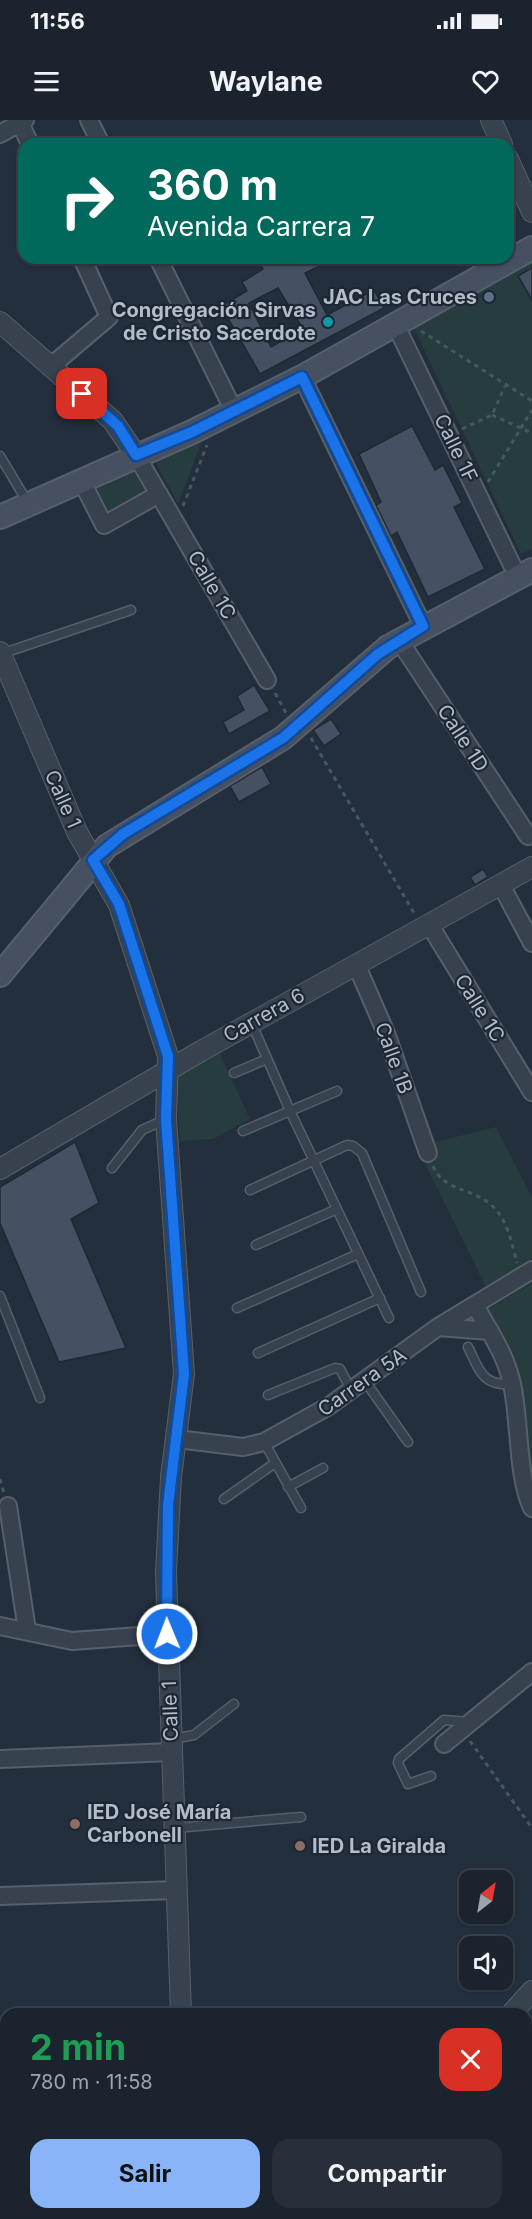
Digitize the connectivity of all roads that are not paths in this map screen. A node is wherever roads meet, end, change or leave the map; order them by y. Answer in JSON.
{"nodes":[{"id":1,"x":89,"y":120,"type":"edge"},
{"id":2,"x":491,"y":120,"type":"edge"},
{"id":3,"x":23,"y":122,"type":"edge"},
{"id":4,"x":0,"y":134,"type":"edge"},
{"id":5,"x":28,"y":138,"type":"edge"},
{"id":6,"x":98,"y":138,"type":"edge"},
{"id":7,"x":499,"y":138,"type":"edge"},
{"id":8,"x":514,"y":172,"type":"edge"},
{"id":9,"x":532,"y":212,"type":"edge"},
{"id":10,"x":532,"y":248,"type":"edge"},
{"id":11,"x":514,"y":259,"type":"edge"},
{"id":12,"x":85,"y":264,"type":"edge"},
{"id":13,"x":161,"y":264,"type":"edge"},
{"id":14,"x":505,"y":264,"type":"edge"},
{"id":15,"x":0,"y":322,"type":"edge"},
{"id":16,"x":401,"y":327,"type":"junction"},
{"id":17,"x":50,"y":367,"type":"junction"},
{"id":18,"x":302,"y":377,"type":"junction"},
{"id":19,"x":234,"y":411,"type":"junction"},
{"id":20,"x":136,"y":455,"type":"junction"},
{"id":21,"x":0,"y":456,"type":"edge"},
{"id":22,"x":81,"y":480,"type":"junction"},
{"id":23,"x":159,"y":494,"type":"junction"},
{"id":24,"x":28,"y":504,"type":"junction"},
{"id":25,"x":0,"y":517,"type":"edge"},
{"id":26,"x":520,"y":573,"type":"edge"},
{"id":27,"x":131,"y":610,"type":"dead end"},
{"id":28,"x":423,"y":626,"type":"junction"},
{"id":29,"x":399,"y":640,"type":"junction"},
{"id":30,"x":0,"y":653,"type":"edge"},
{"id":31,"x":267,"y":680,"type":"road end"},
{"id":32,"x":528,"y":836,"type":"dead end"},
{"id":33,"x":93,"y":860,"type":"junction"},
{"id":34,"x":532,"y":867,"type":"edge"},
{"id":35,"x":501,"y":885,"type":"junction"},
{"id":36,"x":425,"y":926,"type":"junction"},
{"id":37,"x":532,"y":943,"type":"edge"},
{"id":38,"x":356,"y":964,"type":"junction"},
{"id":39,"x":0,"y":975,"type":"edge"},
{"id":40,"x":251,"y":1022,"type":"junction"},
{"id":41,"x":267,"y":1059,"type":"junction"},
{"id":42,"x":167,"y":1071,"type":"junction"},
{"id":43,"x":234,"y":1073,"type":"dead end"},
{"id":44,"x":337,"y":1091,"type":"dead end"},
{"id":45,"x":532,"y":1092,"type":"edge"},
{"id":46,"x":291,"y":1113,"type":"junction"},
{"id":47,"x":166,"y":1119,"type":"junction"},
{"id":48,"x":243,"y":1131,"type":"dead end"},
{"id":49,"x":428,"y":1153,"type":"road end"},
{"id":50,"x":314,"y":1161,"type":"junction"},
{"id":51,"x":112,"y":1168,"type":"dead end"},
{"id":52,"x":0,"y":1169,"type":"edge"},
{"id":53,"x":250,"y":1190,"type":"dead end"},
{"id":54,"x":337,"y":1209,"type":"junction"},
{"id":55,"x":256,"y":1245,"type":"dead end"},
{"id":56,"x":358,"y":1254,"type":"junction"},
{"id":57,"x":526,"y":1274,"type":"edge"},
{"id":58,"x":421,"y":1292,"type":"dead end"},
{"id":59,"x":0,"y":1296,"type":"edge"},
{"id":60,"x":380,"y":1298,"type":"junction"},
{"id":61,"x":475,"y":1305,"type":"junction"},
{"id":62,"x":237,"y":1308,"type":"dead end"},
{"id":63,"x":389,"y":1318,"type":"dead end"},
{"id":64,"x":438,"y":1327,"type":"junction"},
{"id":65,"x":490,"y":1331,"type":"junction"},
{"id":66,"x":468,"y":1347,"type":"dead end"},
{"id":67,"x":258,"y":1353,"type":"dead end"},
{"id":68,"x":512,"y":1384,"type":"junction"},
{"id":69,"x":358,"y":1386,"type":"junction"},
{"id":70,"x":268,"y":1395,"type":"dead end"},
{"id":71,"x":40,"y":1398,"type":"dead end"},
{"id":72,"x":177,"y":1439,"type":"junction"},
{"id":73,"x":264,"y":1442,"type":"junction"},
{"id":74,"x":408,"y":1442,"type":"dead end"},
{"id":75,"x":274,"y":1463,"type":"junction"},
{"id":76,"x":323,"y":1468,"type":"dead end"},
{"id":77,"x":288,"y":1487,"type":"junction"},
{"id":78,"x":224,"y":1499,"type":"dead end"},
{"id":79,"x":8,"y":1506,"type":"dead end"},
{"id":80,"x":301,"y":1508,"type":"dead end"},
{"id":81,"x":532,"y":1508,"type":"edge"},
{"id":82,"x":0,"y":1626,"type":"edge"},
{"id":83,"x":27,"y":1630,"type":"junction"},
{"id":84,"x":167,"y":1634,"type":"junction"},
{"id":85,"x":532,"y":1672,"type":"edge"},
{"id":86,"x":234,"y":1704,"type":"dead end"},
{"id":87,"x":466,"y":1726,"type":"junction"},
{"id":88,"x":444,"y":1744,"type":"dead end"},
{"id":89,"x":172,"y":1745,"type":"junction"},
{"id":90,"x":0,"y":1759,"type":"edge"},
{"id":91,"x":431,"y":1776,"type":"dead end"},
{"id":92,"x":301,"y":1817,"type":"dead end"},
{"id":93,"x":175,"y":1828,"type":"junction"},
{"id":94,"x":177,"y":1890,"type":"junction"},
{"id":95,"x":0,"y":1896,"type":"edge"},
{"id":96,"x":532,"y":1991,"type":"edge"},
{"id":97,"x":181,"y":2008,"type":"edge"},
{"id":98,"x":517,"y":2008,"type":"edge"}],
"edges":[{"from":1,"to":6,"type":"street"},
{"from":2,"to":7,"type":"street"},
{"from":3,"to":4,"type":"street"},
{"from":3,"to":5,"type":"street"},
{"from":8,"to":9,"type":"street"},
{"from":10,"to":11,"type":"main road"},
{"from":12,"to":17,"type":"street"},
{"from":13,"to":19,"type":"street"},
{"from":14,"to":16,"type":"main road"},
{"from":15,"to":17,"type":"street"},
{"from":16,"to":18,"type":"main road"},
{"from":16,"to":26,"type":"street","name":"Calle 1F"},
{"from":17,"to":20,"type":"street"},
{"from":18,"to":19,"type":"main road"},
{"from":18,"to":28,"type":"street"},
{"from":19,"to":20,"type":"main road"},
{"from":20,"to":22,"type":"main road"},
{"from":20,"to":23,"type":"street","name":"Calle 1C"},
{"from":21,"to":24,"type":"lane"},
{"from":22,"to":23,"type":"street"},
{"from":22,"to":24,"type":"main road"},
{"from":23,"to":31,"type":"street","name":"Calle 1C"},
{"from":24,"to":25,"type":"main road"},
{"from":26,"to":28,"type":"main road"},
{"from":27,"to":30,"type":"lane"},
{"from":28,"to":29,"type":"main road"},
{"from":29,"to":32,"type":"street","name":"Calle 1D"},
{"from":29,"to":33,"type":"main road"},
{"from":30,"to":33,"type":"street","name":"Calle 1"},
{"from":33,"to":39,"type":"main road"},
{"from":33,"to":42,"type":"street","name":"Calle 1"},
{"from":34,"to":35,"type":"street","name":"Carrera 6"},
{"from":35,"to":36,"type":"street","name":"Carrera 6"},
{"from":35,"to":37,"type":"street"},
{"from":36,"to":38,"type":"street","name":"Carrera 6"},
{"from":36,"to":45,"type":"street","name":"Calle 1C"},
{"from":38,"to":40,"type":"street","name":"Carrera 6"},
{"from":38,"to":49,"type":"street","name":"Calle 1B"},
{"from":40,"to":41,"type":"lane"},
{"from":40,"to":42,"type":"street","name":"Carrera 6"},
{"from":41,"to":43,"type":"lane"},
{"from":41,"to":46,"type":"lane"},
{"from":42,"to":47,"type":"street","name":"Calle 1"},
{"from":42,"to":52,"type":"street","name":"Carrera 6"},
{"from":44,"to":46,"type":"lane"},
{"from":46,"to":48,"type":"lane"},
{"from":46,"to":50,"type":"lane"},
{"from":47,"to":51,"type":"lane"},
{"from":47,"to":72,"type":"street","name":"Calle 1"},
{"from":50,"to":53,"type":"lane"},
{"from":50,"to":54,"type":"lane"},
{"from":50,"to":58,"type":"lane"},
{"from":54,"to":55,"type":"lane"},
{"from":54,"to":56,"type":"lane"},
{"from":56,"to":60,"type":"lane"},
{"from":56,"to":62,"type":"lane"},
{"from":57,"to":61,"type":"street","name":"Carrera 5A"},
{"from":59,"to":71,"type":"lane"},
{"from":60,"to":63,"type":"lane"},
{"from":60,"to":67,"type":"lane"},
{"from":61,"to":64,"type":"street","name":"Carrera 5A"},
{"from":61,"to":65,"type":"street"},
{"from":64,"to":65,"type":"street"},
{"from":64,"to":69,"type":"street","name":"Carrera 5A"},
{"from":65,"to":68,"type":"street"},
{"from":66,"to":68,"type":"lane"},
{"from":68,"to":81,"type":"street"},
{"from":69,"to":70,"type":"lane"},
{"from":69,"to":73,"type":"street","name":"Carrera 5A"},
{"from":69,"to":74,"type":"lane"},
{"from":72,"to":73,"type":"street","name":"Carrera 5A"},
{"from":72,"to":84,"type":"street","name":"Calle 1"},
{"from":73,"to":75,"type":"lane"},
{"from":75,"to":77,"type":"lane"},
{"from":75,"to":78,"type":"lane"},
{"from":76,"to":77,"type":"lane"},
{"from":77,"to":80,"type":"lane"},
{"from":79,"to":83,"type":"street"},
{"from":82,"to":83,"type":"street"},
{"from":83,"to":84,"type":"street"},
{"from":84,"to":89,"type":"street","name":"Calle 1"},
{"from":85,"to":87,"type":"street"},
{"from":86,"to":89,"type":"lane"},
{"from":87,"to":88,"type":"street"},
{"from":87,"to":91,"type":"lane"},
{"from":89,"to":90,"type":"street"},
{"from":89,"to":93,"type":"street","name":"Calle 1"},
{"from":92,"to":93,"type":"lane"},
{"from":93,"to":94,"type":"street","name":"Calle 1"},
{"from":94,"to":95,"type":"street"},
{"from":94,"to":97,"type":"street","name":"Calle 1"},
{"from":96,"to":98,"type":"street"}]}
